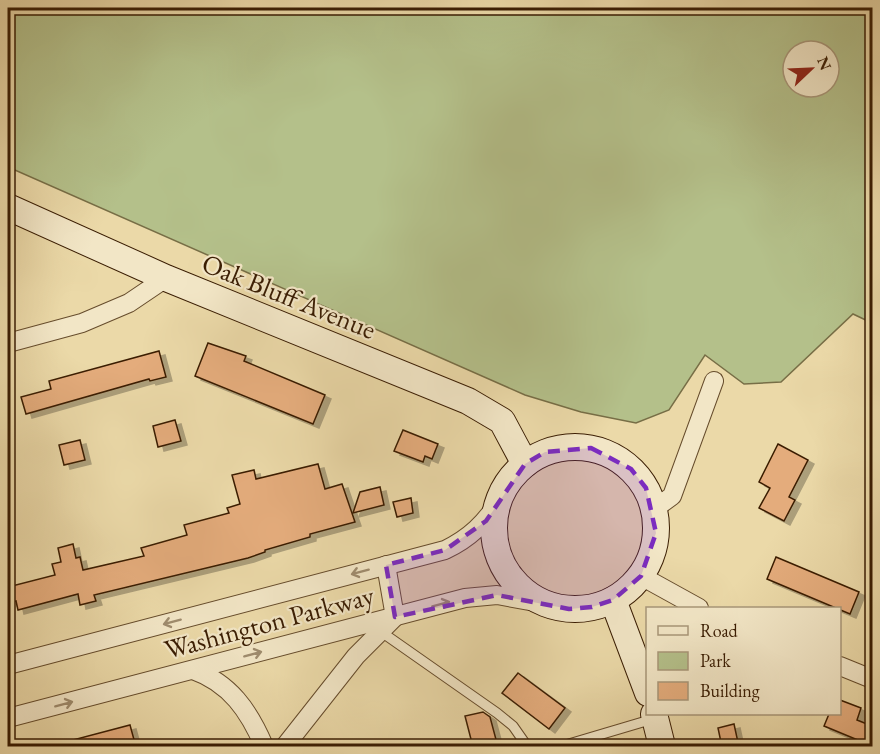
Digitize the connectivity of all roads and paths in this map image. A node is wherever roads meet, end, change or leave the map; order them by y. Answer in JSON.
{"nodes":[{"id":1,"x":8,"y":207,"type":"edge"},
{"id":2,"x":165,"y":278,"type":"junction"},
{"id":3,"x":8,"y":343,"type":"edge"},
{"id":4,"x":714,"y":381,"type":"dead end"},
{"id":5,"x":525,"y":464,"type":"junction"},
{"id":6,"x":500,"y":500,"type":"junction"},
{"id":7,"x":654,"y":509,"type":"junction"},
{"id":8,"x":386,"y":565,"type":"junction"},
{"id":9,"x":641,"y":576,"type":"junction"},
{"id":10,"x":613,"y":600,"type":"junction"},
{"id":11,"x":546,"y":604,"type":"junction"},
{"id":12,"x":695,"y":607,"type":"edge"},
{"id":13,"x":395,"y":617,"type":"junction"},
{"id":14,"x":376,"y":627,"type":"junction"},
{"id":15,"x":8,"y":665,"type":"edge"},
{"id":16,"x":841,"y":666,"type":"edge"},
{"id":17,"x":193,"y":670,"type":"junction"},
{"id":18,"x":873,"y":679,"type":"edge"},
{"id":19,"x":646,"y":688,"type":"edge"},
{"id":20,"x":654,"y":716,"type":"edge"},
{"id":21,"x":8,"y":718,"type":"edge"},
{"id":22,"x":264,"y":747,"type":"edge"},
{"id":23,"x":285,"y":747,"type":"edge"},
{"id":24,"x":527,"y":747,"type":"edge"},
{"id":25,"x":562,"y":747,"type":"edge"},
{"id":26,"x":662,"y":747,"type":"edge"}],
"edges":[{"from":1,"to":2,"type":"main road","name":"Oak Bluff Avenue"},
{"from":2,"to":3,"type":"street"},
{"from":2,"to":5,"type":"main road","name":"Oak Bluff Avenue"},
{"from":4,"to":7,"type":"street"},
{"from":5,"to":6,"type":"main road"},
{"from":5,"to":7,"type":"main road"},
{"from":6,"to":8,"type":"street","name":"Washington Parkway"},
{"from":6,"to":11,"type":"main road"},
{"from":7,"to":9,"type":"main road"},
{"from":8,"to":13,"type":"street"},
{"from":8,"to":15,"type":"street","name":"Washington Parkway","one_way":true},
{"from":9,"to":10,"type":"main road"},
{"from":9,"to":12,"type":"street"},
{"from":10,"to":11,"type":"main road"},
{"from":10,"to":19,"type":"main road"},
{"from":13,"to":11,"type":"street","name":"Washington Parkway","one_way":true},
{"from":13,"to":14,"type":"street"},
{"from":17,"to":14,"type":"street","name":"Washington Parkway","one_way":true},
{"from":14,"to":23,"type":"street"},
{"from":14,"to":24,"type":"lane"},
{"from":16,"to":18,"type":"street"},
{"from":21,"to":17,"type":"street","name":"Washington Parkway","one_way":true},
{"from":17,"to":22,"type":"street"},
{"from":20,"to":25,"type":"lane"},
{"from":20,"to":26,"type":"main road"}]}
